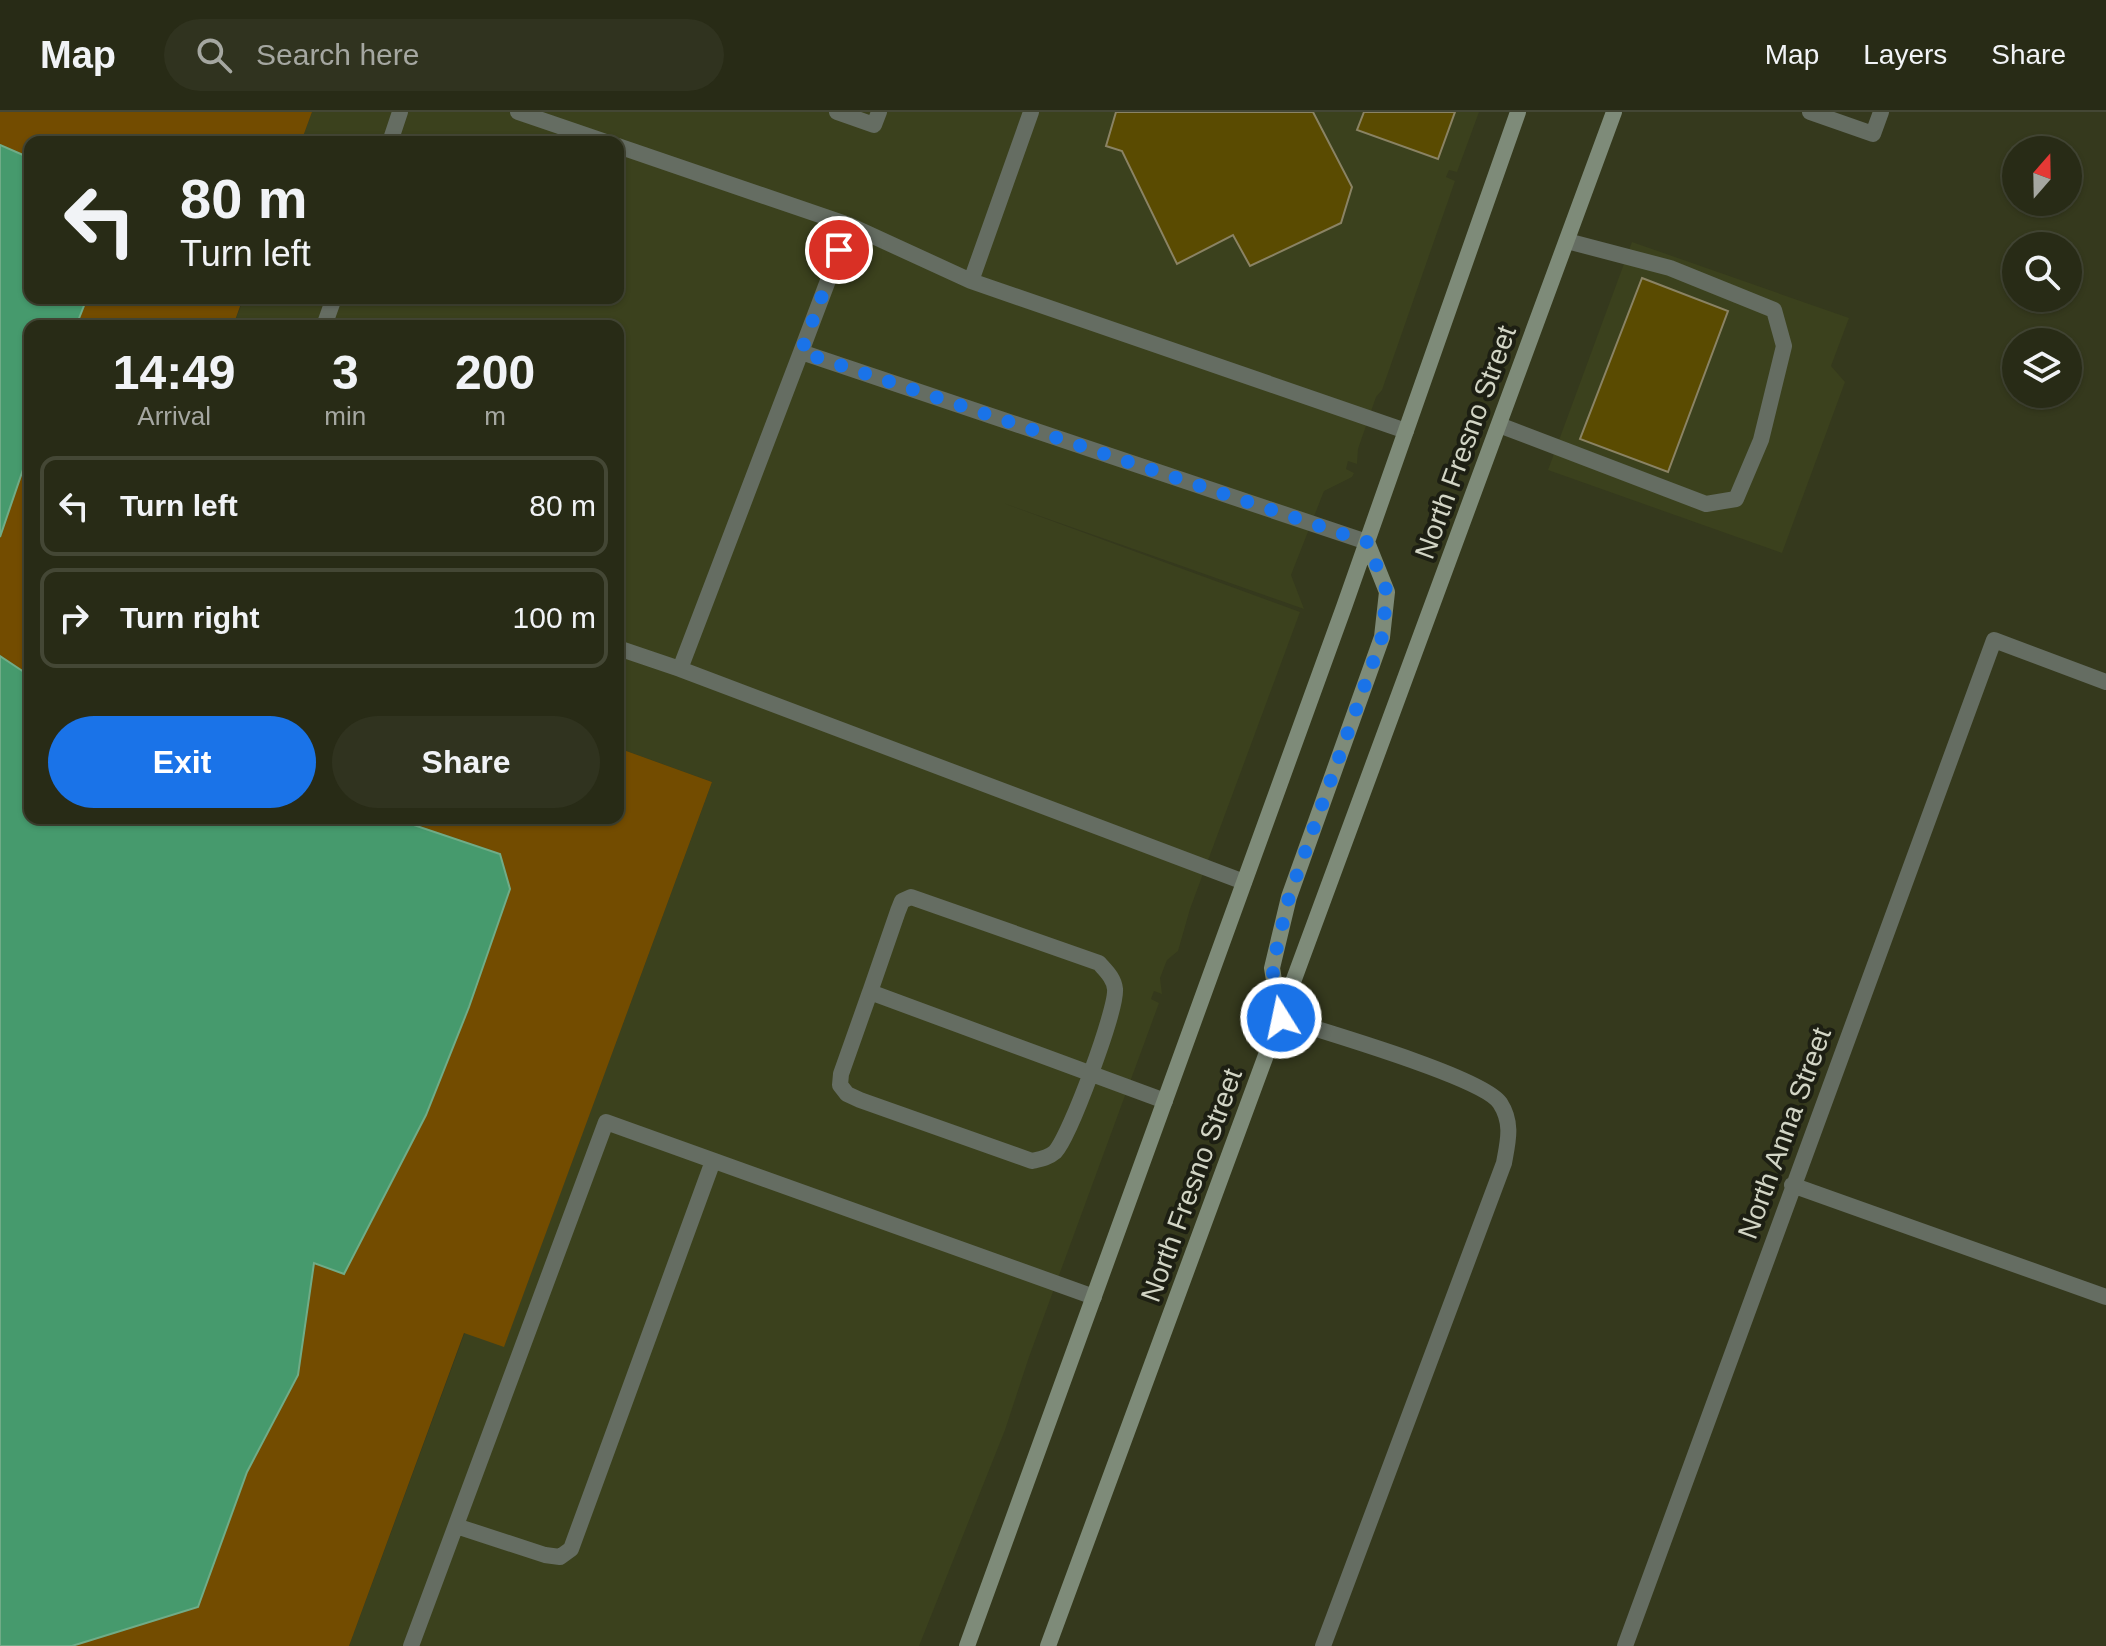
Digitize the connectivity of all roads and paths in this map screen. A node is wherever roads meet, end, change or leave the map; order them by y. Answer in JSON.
{"nodes":[{"id":1,"x":400,"y":112,"type":"edge"},
{"id":2,"x":518,"y":112,"type":"edge"},
{"id":3,"x":837,"y":112,"type":"edge"},
{"id":4,"x":879,"y":112,"type":"edge"},
{"id":5,"x":1031,"y":112,"type":"edge"},
{"id":6,"x":1518,"y":112,"type":"edge"},
{"id":7,"x":1614,"y":112,"type":"edge"},
{"id":8,"x":1810,"y":112,"type":"edge"},
{"id":9,"x":1881,"y":112,"type":"edge"},
{"id":10,"x":392,"y":136,"type":"edge"},
{"id":11,"x":588,"y":136,"type":"edge"},
{"id":12,"x":624,"y":148,"type":"edge"},
{"id":13,"x":849,"y":225,"type":"junction"},
{"id":14,"x":1567,"y":241,"type":"junction"},
{"id":15,"x":971,"y":281,"type":"junction"},
{"id":16,"x":801,"y":352,"type":"junction"},
{"id":17,"x":1499,"y":425,"type":"junction"},
{"id":18,"x":1406,"y":431,"type":"junction"},
{"id":19,"x":1367,"y":542,"type":"junction"},
{"id":20,"x":624,"y":650,"type":"edge"},
{"id":21,"x":680,"y":669,"type":"junction"},
{"id":22,"x":2106,"y":682,"type":"edge"},
{"id":23,"x":1244,"y":882,"type":"junction"},
{"id":24,"x":870,"y":992,"type":"junction"},
{"id":25,"x":1281,"y":1018,"type":"junction"},
{"id":26,"x":1090,"y":1073,"type":"junction"},
{"id":27,"x":1165,"y":1101,"type":"junction"},
{"id":28,"x":713,"y":1161,"type":"junction"},
{"id":29,"x":1792,"y":1185,"type":"junction"},
{"id":30,"x":1094,"y":1297,"type":"junction"},
{"id":31,"x":2106,"y":1297,"type":"edge"},
{"id":32,"x":456,"y":1526,"type":"junction"},
{"id":33,"x":411,"y":1646,"type":"edge"},
{"id":34,"x":967,"y":1646,"type":"edge"},
{"id":35,"x":1048,"y":1646,"type":"edge"},
{"id":36,"x":1323,"y":1646,"type":"edge"},
{"id":37,"x":1625,"y":1646,"type":"edge"}],
"edges":[{"from":1,"to":10,"type":"street"},
{"from":2,"to":11,"type":"street"},
{"from":3,"to":4,"type":"street"},
{"from":5,"to":15,"type":"street"},
{"from":6,"to":18,"type":"main road","name":"North Fresno Street"},
{"from":7,"to":14,"type":"main road","name":"North Fresno Street"},
{"from":8,"to":9,"type":"street"},
{"from":12,"to":13,"type":"street"},
{"from":13,"to":15,"type":"street"},
{"from":13,"to":16,"type":"street"},
{"from":14,"to":17,"type":"main road","name":"North Fresno Street"},
{"from":14,"to":17,"type":"street"},
{"from":15,"to":18,"type":"street"},
{"from":16,"to":19,"type":"street"},
{"from":16,"to":21,"type":"street"},
{"from":17,"to":25,"type":"main road","name":"North Fresno Street"},
{"from":18,"to":19,"type":"main road","name":"North Fresno Street"},
{"from":19,"to":23,"type":"main road","name":"North Fresno Street"},
{"from":19,"to":25,"type":"main road"},
{"from":20,"to":21,"type":"street"},
{"from":21,"to":23,"type":"street"},
{"from":22,"to":29,"type":"street","name":"North Anna Street"},
{"from":23,"to":27,"type":"main road","name":"North Fresno Street"},
{"from":24,"to":26,"type":"street"},
{"from":24,"to":26,"type":"street"},
{"from":24,"to":26,"type":"street"},
{"from":25,"to":35,"type":"main road","name":"North Fresno Street"},
{"from":25,"to":36,"type":"street"},
{"from":26,"to":27,"type":"street"},
{"from":27,"to":30,"type":"main road","name":"North Fresno Street"},
{"from":28,"to":30,"type":"street"},
{"from":28,"to":32,"type":"street"},
{"from":28,"to":32,"type":"street"},
{"from":29,"to":31,"type":"street"},
{"from":29,"to":37,"type":"street","name":"North Anna Street"},
{"from":30,"to":34,"type":"main road","name":"North Fresno Street"},
{"from":32,"to":33,"type":"street"}]}
